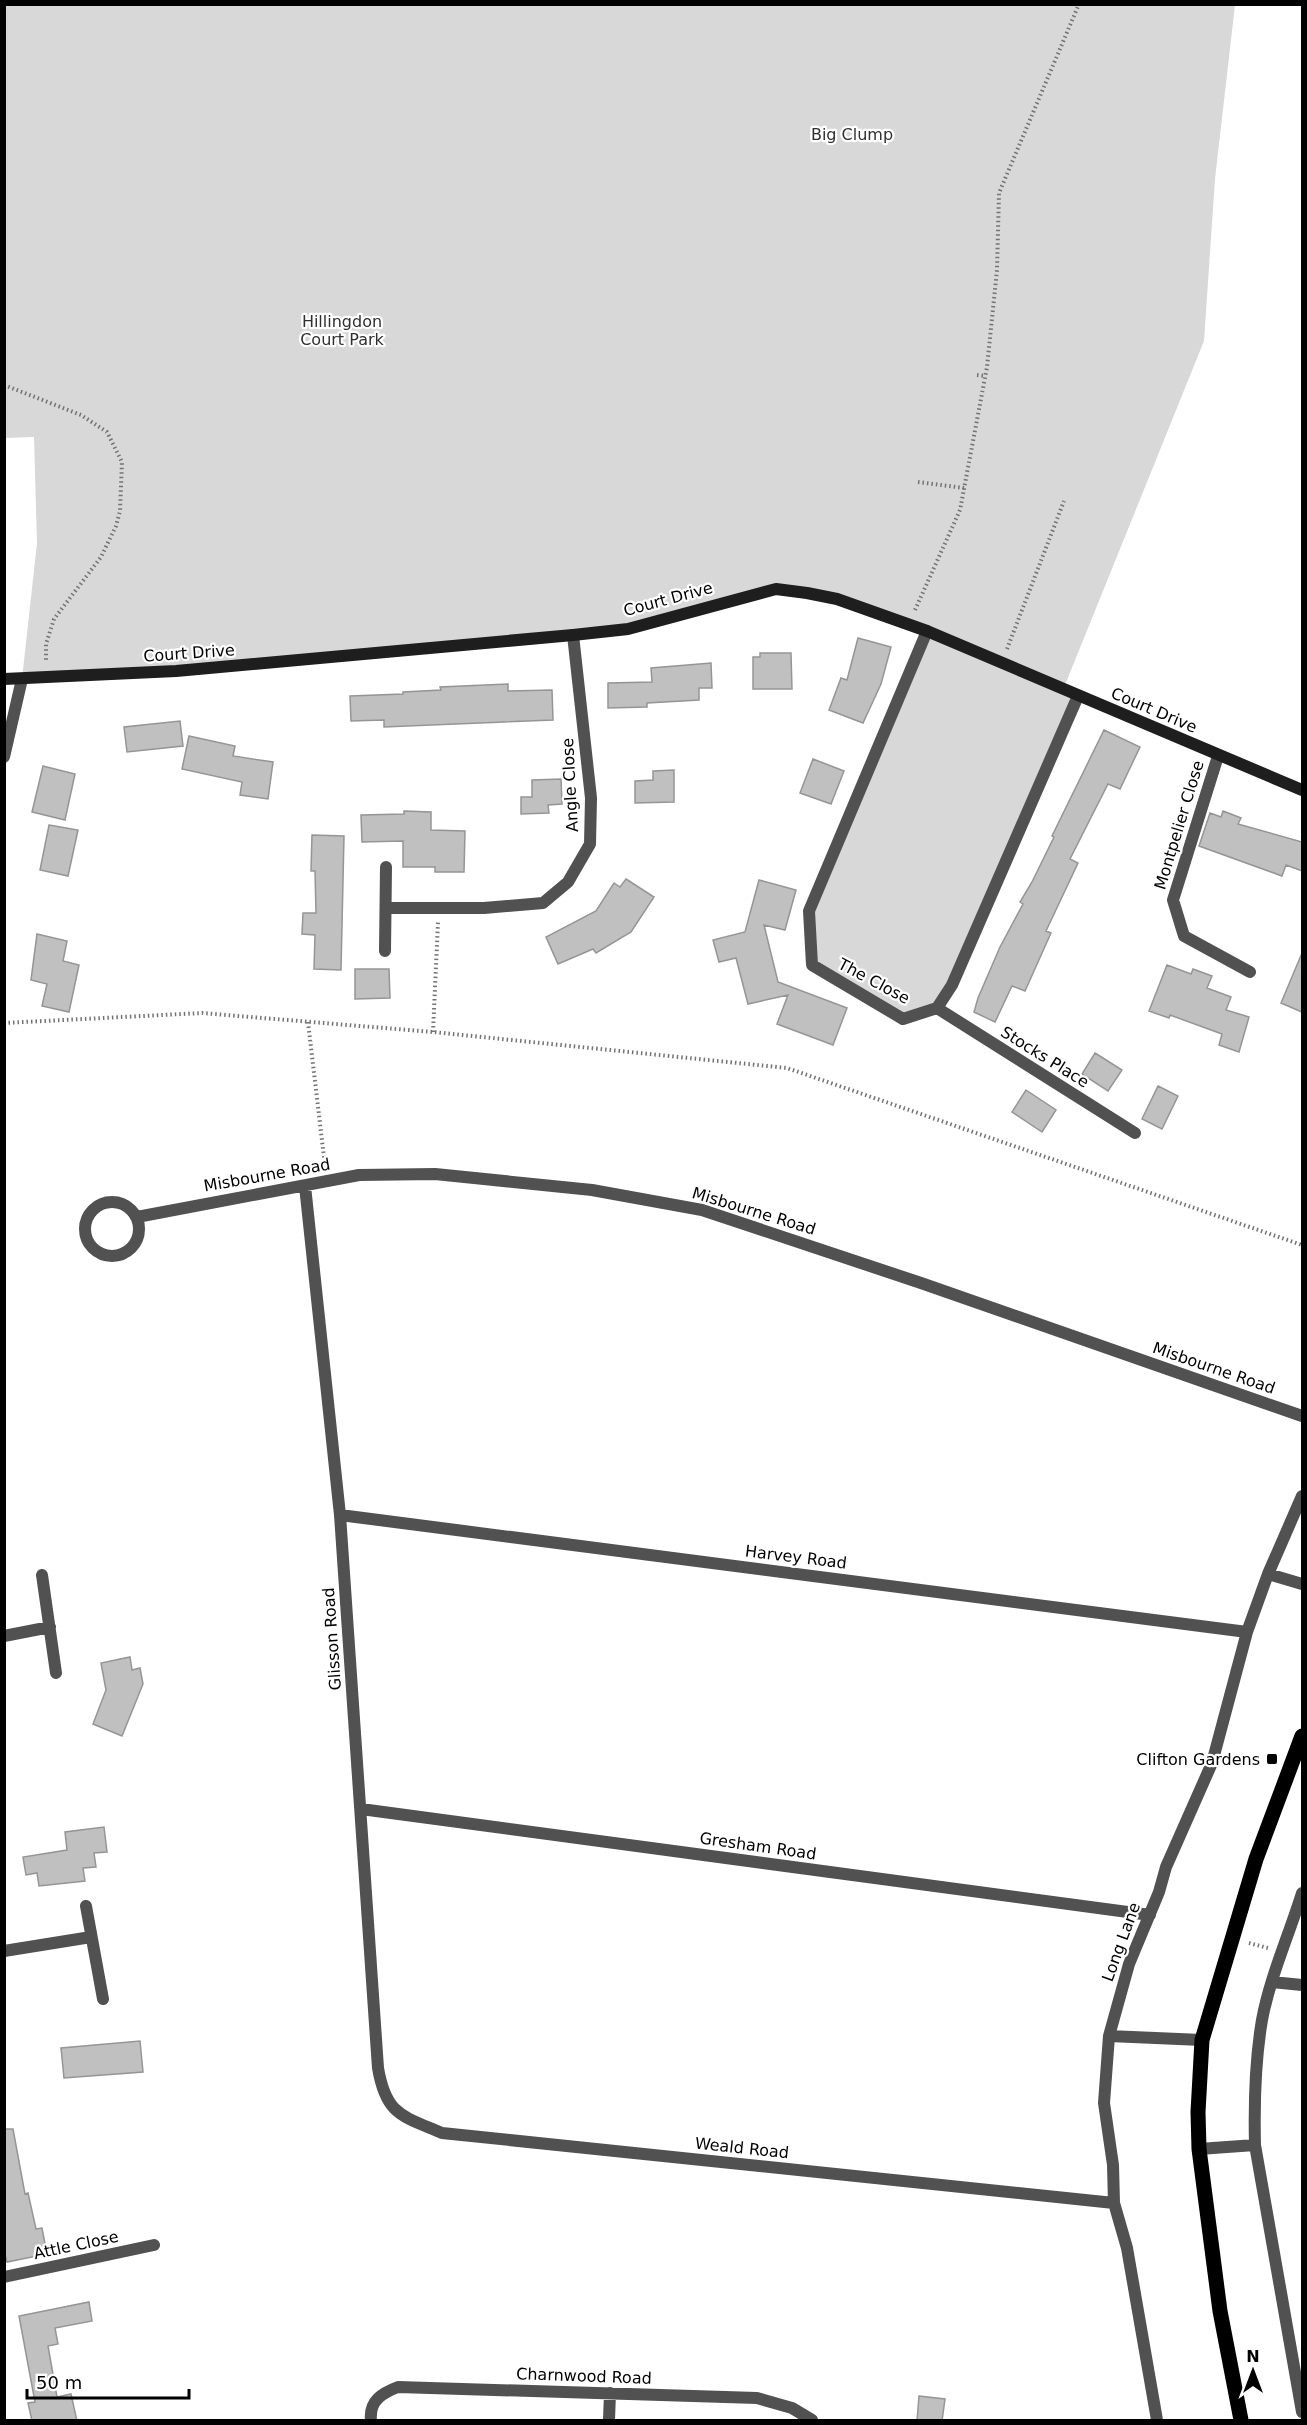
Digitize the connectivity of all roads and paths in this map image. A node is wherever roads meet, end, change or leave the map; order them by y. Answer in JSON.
{"nodes":[{"id":1,"x":1079,"y":4,"type":"edge"},
{"id":2,"x":977,"y":375,"type":"dead end"},
{"id":3,"x":986,"y":376,"type":"junction"},
{"id":4,"x":4,"y":385,"type":"edge"},
{"id":5,"x":918,"y":482,"type":"dead end"},
{"id":6,"x":964,"y":488,"type":"junction"},
{"id":7,"x":1064,"y":501,"type":"dead end"},
{"id":8,"x":908,"y":624,"type":"junction"},
{"id":9,"x":927,"y":631,"type":"junction"},
{"id":10,"x":573,"y":635,"type":"junction"},
{"id":11,"x":1002,"y":663,"type":"junction"},
{"id":12,"x":4,"y":679,"type":"edge"},
{"id":13,"x":22,"y":679,"type":"junction"},
{"id":14,"x":47,"y":679,"type":"junction"},
{"id":15,"x":1078,"y":696,"type":"junction"},
{"id":16,"x":1218,"y":756,"type":"junction"},
{"id":17,"x":4,"y":757,"type":"edge"},
{"id":18,"x":1302,"y":790,"type":"edge"},
{"id":19,"x":386,"y":867,"type":"dead end"},
{"id":20,"x":440,"y":906,"type":"junction"},
{"id":21,"x":386,"y":908,"type":"junction"},
{"id":22,"x":385,"y":951,"type":"dead end"},
{"id":23,"x":1250,"y":972,"type":"dead end"},
{"id":24,"x":937,"y":1008,"type":"junction"},
{"id":25,"x":308,"y":1022,"type":"junction"},
{"id":26,"x":4,"y":1023,"type":"edge"},
{"id":27,"x":433,"y":1032,"type":"junction"},
{"id":28,"x":1135,"y":1133,"type":"dead end"},
{"id":29,"x":328,"y":1181,"type":"junction"},
{"id":30,"x":305,"y":1186,"type":"junction"},
{"id":31,"x":137,"y":1217,"type":"junction"},
{"id":32,"x":1302,"y":1245,"type":"edge"},
{"id":33,"x":1302,"y":1416,"type":"edge"},
{"id":34,"x":1302,"y":1496,"type":"edge"},
{"id":35,"x":340,"y":1515,"type":"junction"},
{"id":36,"x":1268,"y":1574,"type":"junction"},
{"id":37,"x":42,"y":1575,"type":"dead end"},
{"id":38,"x":1302,"y":1584,"type":"edge"},
{"id":39,"x":50,"y":1628,"type":"junction"},
{"id":40,"x":1247,"y":1632,"type":"junction"},
{"id":41,"x":4,"y":1636,"type":"edge"},
{"id":42,"x":56,"y":1673,"type":"dead end"},
{"id":43,"x":1302,"y":1736,"type":"edge"},
{"id":44,"x":361,"y":1809,"type":"junction"},
{"id":45,"x":1302,"y":1893,"type":"edge"},
{"id":46,"x":86,"y":1906,"type":"dead end"},
{"id":47,"x":1150,"y":1915,"type":"junction"},
{"id":48,"x":92,"y":1937,"type":"junction"},
{"id":49,"x":1251,"y":1944,"type":"dead end"},
{"id":50,"x":1272,"y":1949,"type":"dead end"},
{"id":51,"x":4,"y":1951,"type":"edge"},
{"id":52,"x":1272,"y":1982,"type":"junction"},
{"id":53,"x":1302,"y":1985,"type":"edge"},
{"id":54,"x":103,"y":1999,"type":"dead end"},
{"id":55,"x":1109,"y":2036,"type":"junction"},
{"id":56,"x":1202,"y":2040,"type":"junction"},
{"id":57,"x":382,"y":2091,"type":"joint"},
{"id":58,"x":1255,"y":2145,"type":"junction"},
{"id":59,"x":1200,"y":2149,"type":"junction"},
{"id":60,"x":1114,"y":2203,"type":"junction"},
{"id":61,"x":154,"y":2245,"type":"dead end"},
{"id":62,"x":4,"y":2277,"type":"edge"},
{"id":63,"x":610,"y":2393,"type":"junction"},
{"id":64,"x":1302,"y":2412,"type":"edge"},
{"id":65,"x":371,"y":2421,"type":"edge"},
{"id":66,"x":609,"y":2421,"type":"edge"},
{"id":67,"x":812,"y":2421,"type":"edge"},
{"id":68,"x":1157,"y":2421,"type":"edge"},
{"id":69,"x":1241,"y":2421,"type":"edge"}],
"edges":[{"from":1,"to":3,"type":"path"},
{"from":2,"to":3,"type":"path"},
{"from":3,"to":6,"type":"path"},
{"from":4,"to":14,"type":"path"},
{"from":5,"to":6,"type":"path"},
{"from":6,"to":8,"type":"path"},
{"from":7,"to":11,"type":"path"},
{"from":8,"to":9,"type":"street","name":"Court Drive"},
{"from":8,"to":10,"type":"street","name":"Court Drive"},
{"from":9,"to":11,"type":"street","name":"Court Drive"},
{"from":9,"to":24,"type":"street","name":"The Close"},
{"from":10,"to":14,"type":"street","name":"Court Drive"},
{"from":10,"to":20,"type":"street","name":"Angle Close"},
{"from":11,"to":15,"type":"street","name":"Court Drive"},
{"from":12,"to":13,"type":"street","name":"Court Drive"},
{"from":13,"to":14,"type":"street","name":"Court Drive"},
{"from":13,"to":17,"type":"street"},
{"from":15,"to":16,"type":"street","name":"Court Drive"},
{"from":15,"to":24,"type":"street"},
{"from":16,"to":18,"type":"street","name":"Court Drive"},
{"from":16,"to":23,"type":"street","name":"Montpelier Close"},
{"from":19,"to":21,"type":"street"},
{"from":20,"to":21,"type":"street","name":"Angle Close"},
{"from":20,"to":27,"type":"path"},
{"from":21,"to":22,"type":"street"},
{"from":24,"to":28,"type":"street","name":"Stocks Place"},
{"from":25,"to":26,"type":"path"},
{"from":25,"to":27,"type":"path"},
{"from":25,"to":29,"type":"path"},
{"from":27,"to":32,"type":"path"},
{"from":29,"to":30,"type":"street","name":"Misbourne Road"},
{"from":29,"to":33,"type":"street","name":"Misbourne Road"},
{"from":30,"to":31,"type":"street","name":"Misbourne Road"},
{"from":30,"to":35,"type":"street","name":"Glisson Road"},
{"from":31,"to":31,"type":"street"},
{"from":34,"to":36,"type":"street","name":"Long Lane"},
{"from":35,"to":40,"type":"street","name":"Harvey Road"},
{"from":35,"to":44,"type":"street","name":"Glisson Road"},
{"from":36,"to":38,"type":"street"},
{"from":36,"to":40,"type":"street","name":"Long Lane"},
{"from":37,"to":39,"type":"street"},
{"from":39,"to":41,"type":"street"},
{"from":39,"to":42,"type":"street"},
{"from":40,"to":47,"type":"street","name":"Long Lane"},
{"from":43,"to":56,"type":"main road"},
{"from":44,"to":47,"type":"street","name":"Gresham Road"},
{"from":44,"to":57,"type":"street","name":"Glisson Road"},
{"from":45,"to":52,"type":"street"},
{"from":46,"to":48,"type":"street"},
{"from":47,"to":55,"type":"street","name":"Long Lane"},
{"from":48,"to":51,"type":"street"},
{"from":48,"to":54,"type":"street"},
{"from":49,"to":50,"type":"path"},
{"from":52,"to":53,"type":"street"},
{"from":52,"to":58,"type":"street"},
{"from":55,"to":56,"type":"street"},
{"from":55,"to":60,"type":"street","name":"Long Lane"},
{"from":56,"to":59,"type":"main road"},
{"from":57,"to":60,"type":"street","name":"Weald Road"},
{"from":58,"to":59,"type":"street"},
{"from":58,"to":64,"type":"street"},
{"from":59,"to":69,"type":"main road"},
{"from":60,"to":68,"type":"street","name":"Long Lane"},
{"from":61,"to":62,"type":"street","name":"Attle Close"},
{"from":63,"to":65,"type":"street","name":"Charnwood Road"},
{"from":63,"to":66,"type":"street"},
{"from":63,"to":67,"type":"street","name":"Charnwood Road"}]}
